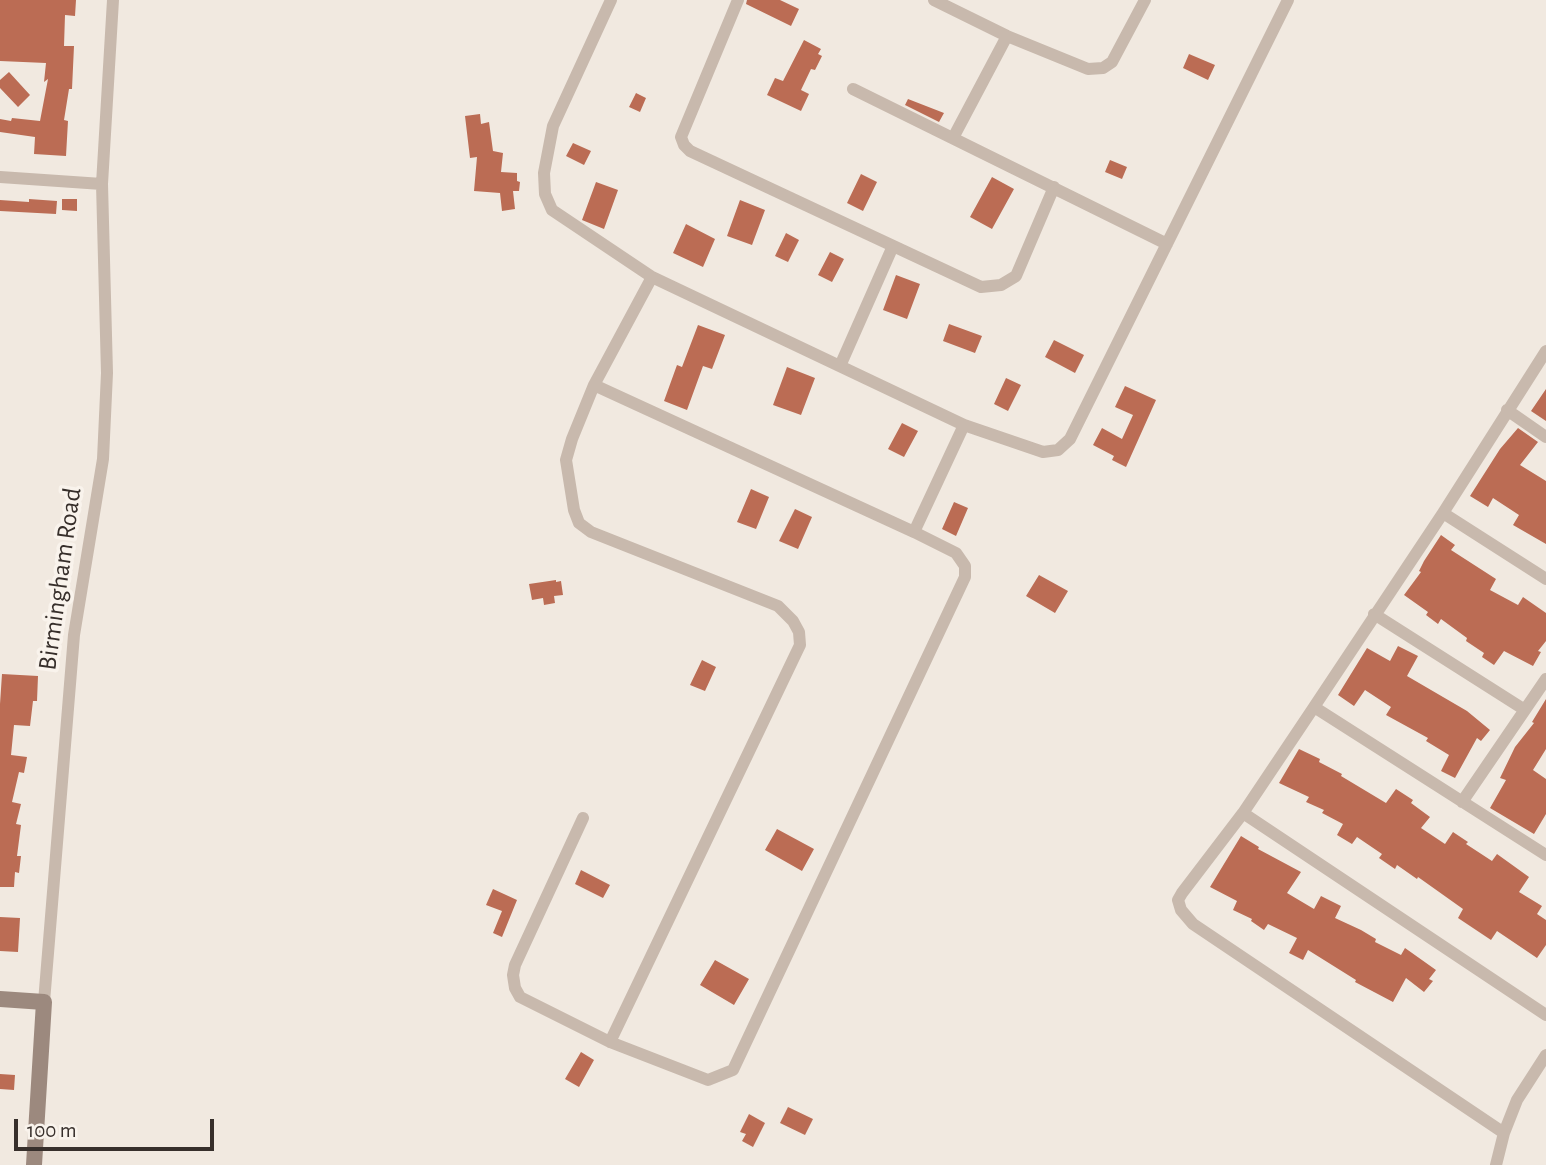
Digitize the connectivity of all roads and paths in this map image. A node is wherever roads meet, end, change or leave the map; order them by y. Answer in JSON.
{"nodes":[{"id":1,"x":113,"y":0,"type":"edge"},
{"id":2,"x":611,"y":0,"type":"edge"},
{"id":3,"x":738,"y":0,"type":"edge"},
{"id":4,"x":934,"y":0,"type":"edge"},
{"id":5,"x":1145,"y":0,"type":"edge"},
{"id":6,"x":1288,"y":0,"type":"edge"},
{"id":7,"x":1007,"y":36,"type":"junction"},
{"id":8,"x":853,"y":89,"type":"dead end"},
{"id":9,"x":953,"y":138,"type":"junction"},
{"id":10,"x":0,"y":177,"type":"edge"},
{"id":11,"x":102,"y":184,"type":"junction"},
{"id":12,"x":1054,"y":187,"type":"junction"},
{"id":13,"x":1167,"y":244,"type":"junction"},
{"id":14,"x":893,"y":246,"type":"junction"},
{"id":15,"x":652,"y":278,"type":"junction"},
{"id":16,"x":1546,"y":351,"type":"edge"},
{"id":17,"x":840,"y":366,"type":"junction"},
{"id":18,"x":594,"y":385,"type":"junction"},
{"id":19,"x":1507,"y":410,"type":"junction"},
{"id":20,"x":964,"y":425,"type":"junction"},
{"id":21,"x":1546,"y":437,"type":"edge"},
{"id":22,"x":1443,"y":513,"type":"junction"},
{"id":23,"x":914,"y":532,"type":"junction"},
{"id":24,"x":1546,"y":579,"type":"edge"},
{"id":25,"x":1374,"y":614,"type":"junction"},
{"id":26,"x":1546,"y":679,"type":"edge"},
{"id":27,"x":1314,"y":707,"type":"junction"},
{"id":28,"x":1525,"y":710,"type":"junction"},
{"id":29,"x":1462,"y":802,"type":"junction"},
{"id":30,"x":1243,"y":813,"type":"junction"},
{"id":31,"x":583,"y":818,"type":"dead end"},
{"id":32,"x":1546,"y":855,"type":"edge"},
{"id":33,"x":0,"y":999,"type":"edge"},
{"id":34,"x":44,"y":1002,"type":"junction"},
{"id":35,"x":1546,"y":1015,"type":"edge"},
{"id":36,"x":610,"y":1042,"type":"junction"},
{"id":37,"x":1546,"y":1055,"type":"edge"},
{"id":38,"x":1504,"y":1133,"type":"junction"},
{"id":39,"x":34,"y":1165,"type":"edge"},
{"id":40,"x":1496,"y":1165,"type":"edge"}],
"edges":[{"from":1,"to":11,"type":"street","name":"Birmingham Road"},
{"from":2,"to":15,"type":"street"},
{"from":3,"to":14,"type":"street"},
{"from":4,"to":7,"type":"street"},
{"from":5,"to":7,"type":"street"},
{"from":6,"to":13,"type":"street"},
{"from":7,"to":9,"type":"street"},
{"from":8,"to":9,"type":"street"},
{"from":9,"to":12,"type":"street"},
{"from":10,"to":11,"type":"street"},
{"from":11,"to":34,"type":"street","name":"Birmingham Road"},
{"from":12,"to":13,"type":"street"},
{"from":12,"to":14,"type":"street"},
{"from":13,"to":20,"type":"street"},
{"from":14,"to":17,"type":"street"},
{"from":15,"to":17,"type":"street"},
{"from":15,"to":18,"type":"street"},
{"from":16,"to":19,"type":"street"},
{"from":17,"to":20,"type":"street"},
{"from":18,"to":23,"type":"street"},
{"from":18,"to":36,"type":"street"},
{"from":19,"to":21,"type":"street"},
{"from":19,"to":22,"type":"street"},
{"from":20,"to":23,"type":"street"},
{"from":22,"to":24,"type":"street"},
{"from":22,"to":25,"type":"street"},
{"from":23,"to":36,"type":"street"},
{"from":25,"to":27,"type":"street"},
{"from":25,"to":28,"type":"street"},
{"from":26,"to":28,"type":"street"},
{"from":27,"to":29,"type":"street"},
{"from":27,"to":30,"type":"street"},
{"from":28,"to":29,"type":"street"},
{"from":29,"to":32,"type":"street"},
{"from":30,"to":35,"type":"street"},
{"from":30,"to":38,"type":"street"},
{"from":31,"to":36,"type":"street"},
{"from":33,"to":34,"type":"street"},
{"from":34,"to":39,"type":"street","name":"Birmingham Road"},
{"from":37,"to":38,"type":"street"},
{"from":38,"to":40,"type":"street"}]}
